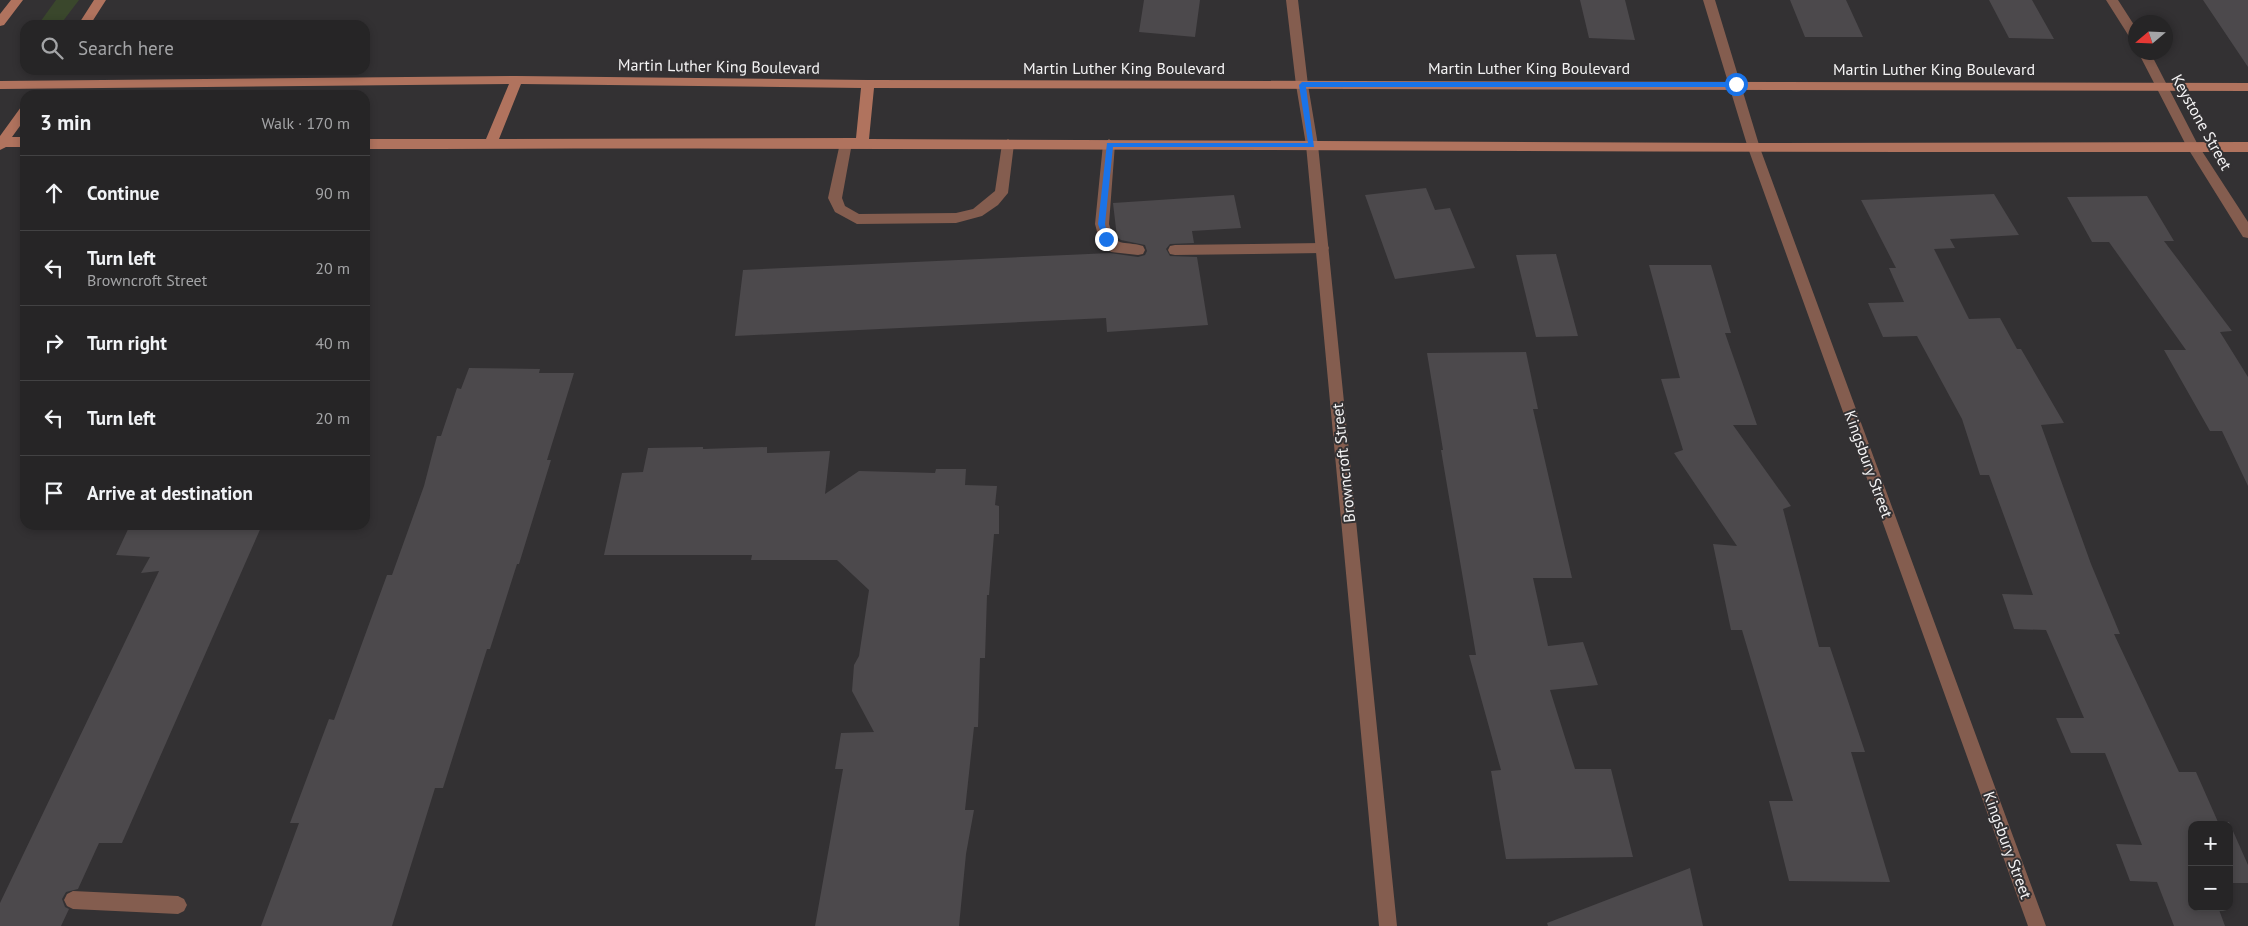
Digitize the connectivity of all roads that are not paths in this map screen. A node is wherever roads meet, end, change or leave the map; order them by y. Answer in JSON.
{"nodes":[{"id":1,"x":17,"y":0,"type":"edge"},
{"id":2,"x":100,"y":0,"type":"edge"},
{"id":3,"x":1292,"y":0,"type":"edge"},
{"id":4,"x":1709,"y":0,"type":"edge"},
{"id":5,"x":2112,"y":0,"type":"edge"},
{"id":6,"x":87,"y":20,"type":"edge"},
{"id":7,"x":0,"y":22,"type":"edge"},
{"id":8,"x":2128,"y":25,"type":"edge"},
{"id":9,"x":2148,"y":60,"type":"edge"},
{"id":10,"x":50,"y":75,"type":"edge"},
{"id":11,"x":517,"y":80,"type":"junction"},
{"id":12,"x":868,"y":84,"type":"junction"},
{"id":13,"x":1736,"y":84,"type":"junction"},
{"id":14,"x":1302,"y":85,"type":"junction"},
{"id":15,"x":0,"y":86,"type":"edge"},
{"id":16,"x":2163,"y":86,"type":"junction"},
{"id":17,"x":2248,"y":87,"type":"edge"},
{"id":18,"x":40,"y":90,"type":"edge"},
{"id":19,"x":20,"y":117,"type":"edge"},
{"id":20,"x":20,"y":142,"type":"edge"},
{"id":21,"x":1,"y":143,"type":"edge"},
{"id":22,"x":846,"y":143,"type":"junction"},
{"id":23,"x":862,"y":143,"type":"junction"},
{"id":24,"x":370,"y":144,"type":"edge"},
{"id":25,"x":1008,"y":144,"type":"junction"},
{"id":26,"x":1110,"y":144,"type":"junction"},
{"id":27,"x":490,"y":145,"type":"junction"},
{"id":28,"x":1312,"y":145,"type":"junction"},
{"id":29,"x":2194,"y":147,"type":"junction"},
{"id":30,"x":2248,"y":147,"type":"edge"},
{"id":31,"x":1754,"y":148,"type":"junction"},
{"id":32,"x":2248,"y":233,"type":"edge"},
{"id":33,"x":1322,"y":248,"type":"junction"},
{"id":34,"x":1138,"y":250,"type":"dead end"},
{"id":35,"x":1175,"y":250,"type":"dead end"},
{"id":36,"x":73,"y":900,"type":"dead end"},
{"id":37,"x":178,"y":905,"type":"dead end"},
{"id":38,"x":1388,"y":926,"type":"edge"},
{"id":39,"x":2038,"y":926,"type":"edge"}],
"edges":[{"from":1,"to":7,"type":"main road"},
{"from":2,"to":6,"type":"main road"},
{"from":3,"to":14,"type":"street","name":"Browncroft Street"},
{"from":4,"to":13,"type":"street","name":"Kingsbury Street"},
{"from":5,"to":8,"type":"street"},
{"from":9,"to":16,"type":"street","name":"Keystone Street"},
{"from":10,"to":18,"type":"main road"},
{"from":11,"to":12,"type":"main road","name":"Martin Luther King Boulevard"},
{"from":11,"to":18,"type":"main road","name":"Martin Luther King Boulevard"},
{"from":11,"to":27,"type":"main road"},
{"from":12,"to":14,"type":"main road","name":"Martin Luther King Boulevard"},
{"from":12,"to":23,"type":"main road"},
{"from":13,"to":14,"type":"main road","name":"Martin Luther King Boulevard"},
{"from":13,"to":16,"type":"main road","name":"Martin Luther King Boulevard"},
{"from":13,"to":31,"type":"street","name":"Kingsbury Street"},
{"from":14,"to":28,"type":"street","name":"Browncroft Street"},
{"from":15,"to":18,"type":"main road","name":"Martin Luther King Boulevard"},
{"from":16,"to":17,"type":"main road","name":"Martin Luther King Boulevard"},
{"from":16,"to":29,"type":"street","name":"Keystone Street"},
{"from":19,"to":21,"type":"main road"},
{"from":20,"to":21,"type":"main road"},
{"from":22,"to":23,"type":"main road"},
{"from":22,"to":25,"type":"street"},
{"from":22,"to":27,"type":"main road"},
{"from":23,"to":25,"type":"main road"},
{"from":24,"to":27,"type":"main road"},
{"from":25,"to":26,"type":"main road"},
{"from":26,"to":28,"type":"main road"},
{"from":26,"to":34,"type":"street"},
{"from":28,"to":31,"type":"main road"},
{"from":28,"to":33,"type":"street","name":"Browncroft Street"},
{"from":29,"to":30,"type":"main road"},
{"from":29,"to":31,"type":"main road"},
{"from":29,"to":32,"type":"street","name":"Keystone Street"},
{"from":31,"to":39,"type":"street","name":"Kingsbury Street"},
{"from":33,"to":35,"type":"street"},
{"from":33,"to":38,"type":"street","name":"Browncroft Street"},
{"from":36,"to":37,"type":"street"}]}
